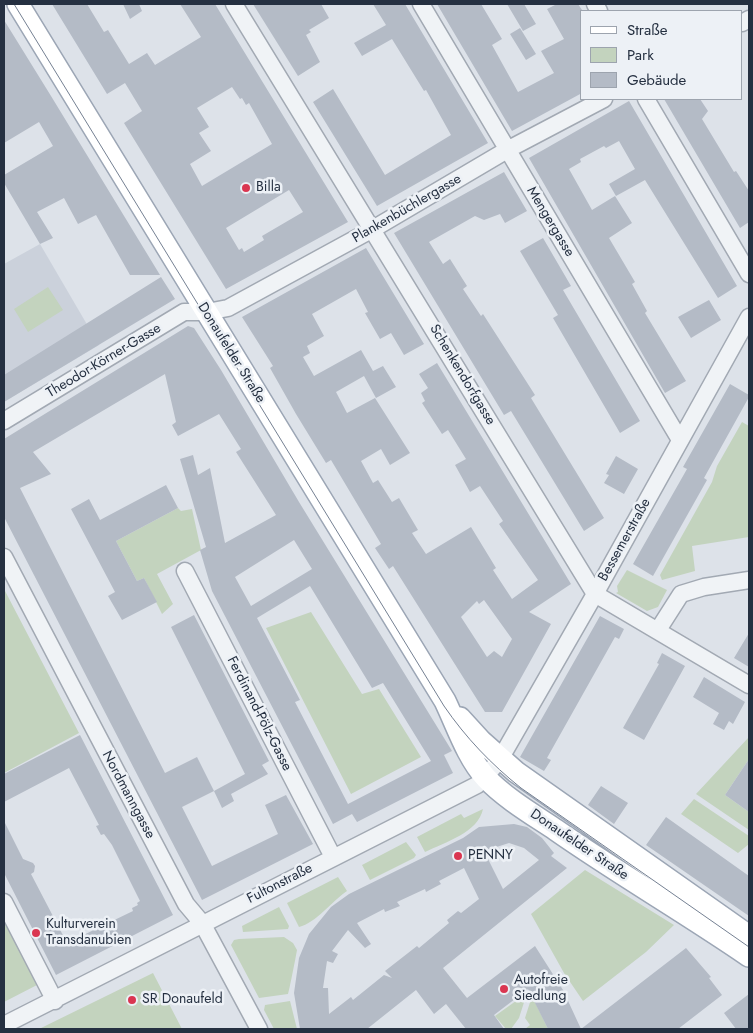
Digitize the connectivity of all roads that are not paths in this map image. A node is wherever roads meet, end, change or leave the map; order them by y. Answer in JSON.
{"nodes":[{"id":1,"x":18,"y":4,"type":"edge"},
{"id":2,"x":234,"y":4,"type":"edge"},
{"id":3,"x":421,"y":4,"type":"edge"},
{"id":4,"x":602,"y":100,"type":"edge"},
{"id":5,"x":647,"y":100,"type":"edge"},
{"id":6,"x":507,"y":150,"type":"junction"},
{"id":7,"x":373,"y":229,"type":"junction"},
{"id":8,"x":749,"y":274,"type":"edge"},
{"id":9,"x":207,"y":312,"type":"junction"},
{"id":10,"x":749,"y":317,"type":"edge"},
{"id":11,"x":4,"y":421,"type":"edge"},
{"id":12,"x":680,"y":440,"type":"junction"},
{"id":13,"x":4,"y":557,"type":"edge"},
{"id":14,"x":185,"y":571,"type":"dead end"},
{"id":15,"x":749,"y":580,"type":"edge"},
{"id":16,"x":595,"y":594,"type":"junction"},
{"id":17,"x":658,"y":630,"type":"junction"},
{"id":18,"x":749,"y":685,"type":"edge"},
{"id":19,"x":495,"y":766,"type":"junction"},
{"id":20,"x":333,"y":857,"type":"junction"},
{"id":21,"x":4,"y":902,"type":"edge"},
{"id":22,"x":202,"y":923,"type":"junction"},
{"id":23,"x":749,"y":936,"type":"edge"},
{"id":24,"x":749,"y":956,"type":"edge"},
{"id":25,"x":55,"y":1000,"type":"junction"},
{"id":26,"x":4,"y":1025,"type":"edge"},
{"id":27,"x":259,"y":1029,"type":"edge"}],
"edges":[{"from":1,"to":9,"type":"main road","name":"Donaufelder Straße"},
{"from":2,"to":7,"type":"street","name":"Schenkendorfgasse"},
{"from":3,"to":6,"type":"street","name":"Mengergasse"},
{"from":4,"to":6,"type":"street","name":"Plankenbüchlergasse"},
{"from":5,"to":8,"type":"street"},
{"from":6,"to":7,"type":"street","name":"Plankenbüchlergasse"},
{"from":6,"to":12,"type":"street","name":"Mengergasse"},
{"from":7,"to":9,"type":"street","name":"Plankenbüchlergasse"},
{"from":7,"to":16,"type":"street","name":"Schenkendorfgasse"},
{"from":9,"to":11,"type":"street","name":"Theodor-Körner-Gasse"},
{"from":9,"to":19,"type":"main road","name":"Donaufelder Straße"},
{"from":10,"to":12,"type":"street","name":"Bessemerstraße"},
{"from":12,"to":16,"type":"street","name":"Bessemerstraße"},
{"from":13,"to":22,"type":"street","name":"Nordmanngasse"},
{"from":14,"to":20,"type":"street","name":"Ferdinand-Pölz-Gasse"},
{"from":15,"to":17,"type":"street"},
{"from":16,"to":17,"type":"street","name":"Schenkendorfgasse"},
{"from":16,"to":19,"type":"street","name":"Bessemerstraße"},
{"from":17,"to":18,"type":"street","name":"Schenkendorfgasse"},
{"from":19,"to":20,"type":"street","name":"Fultonstraße"},
{"from":19,"to":23,"type":"main road","name":"Donaufelder Straße"},
{"from":19,"to":24,"type":"main road","name":"Donaufelder Straße"},
{"from":20,"to":22,"type":"street","name":"Fultonstraße"},
{"from":21,"to":25,"type":"street"},
{"from":22,"to":25,"type":"street","name":"Fultonstraße"},
{"from":22,"to":27,"type":"street","name":"Nordmanngasse"},
{"from":25,"to":26,"type":"street","name":"Fultonstraße"}]}
